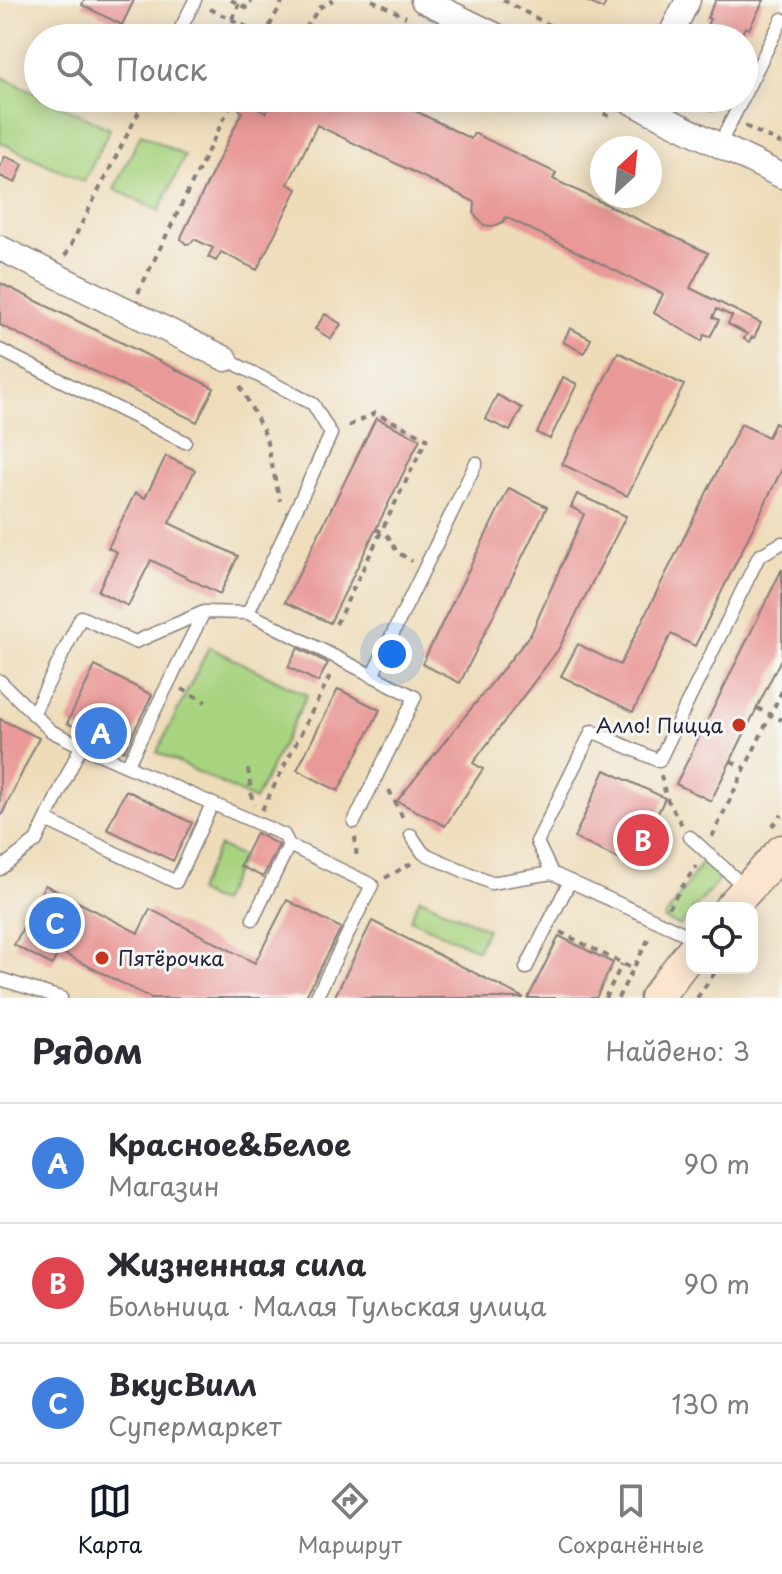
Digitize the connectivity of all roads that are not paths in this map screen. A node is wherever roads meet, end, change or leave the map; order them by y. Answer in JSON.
{"nodes":[{"id":1,"x":194,"y":0,"type":"edge"},
{"id":2,"x":423,"y":0,"type":"edge"},
{"id":3,"x":688,"y":0,"type":"edge"},
{"id":4,"x":782,"y":19,"type":"edge"},
{"id":5,"x":183,"y":24,"type":"edge"},
{"id":6,"x":472,"y":24,"type":"edge"},
{"id":7,"x":676,"y":24,"type":"edge"},
{"id":8,"x":758,"y":67,"type":"edge"},
{"id":9,"x":656,"y":112,"type":"edge"},
{"id":10,"x":736,"y":112,"type":"edge"},
{"id":11,"x":719,"y":145,"type":"junction"},
{"id":12,"x":782,"y":176,"type":"edge"},
{"id":13,"x":0,"y":248,"type":"edge"},
{"id":14,"x":0,"y":350,"type":"edge"},
{"id":15,"x":226,"y":359,"type":"joint"},
{"id":16,"x":185,"y":442,"type":"dead end"},
{"id":17,"x":476,"y":463,"type":"dead end"},
{"id":18,"x":782,"y":543,"type":"edge"},
{"id":19,"x":204,"y":612,"type":"junction"},
{"id":20,"x":248,"y":613,"type":"junction"},
{"id":21,"x":372,"y":676,"type":"junction"},
{"id":22,"x":1,"y":685,"type":"edge"},
{"id":23,"x":33,"y":714,"type":"junction"},
{"id":24,"x":81,"y":746,"type":"junction"},
{"id":25,"x":127,"y":766,"type":"junction"},
{"id":26,"x":212,"y":804,"type":"junction"},
{"id":27,"x":46,"y":820,"type":"junction"},
{"id":28,"x":354,"y":822,"type":"road end"},
{"id":29,"x":411,"y":835,"type":"road end"},
{"id":30,"x":690,"y":837,"type":"road end"},
{"id":31,"x":289,"y":845,"type":"junction"},
{"id":32,"x":782,"y":851,"type":"edge"},
{"id":33,"x":0,"y":869,"type":"edge"},
{"id":34,"x":552,"y":873,"type":"junction"},
{"id":35,"x":570,"y":881,"type":"junction"},
{"id":36,"x":738,"y":898,"type":"edge"},
{"id":37,"x":253,"y":919,"type":"dead end"},
{"id":38,"x":686,"y":934,"type":"edge"},
{"id":39,"x":686,"y":959,"type":"edge"},
{"id":40,"x":526,"y":968,"type":"dead end"},
{"id":41,"x":0,"y":979,"type":"edge"},
{"id":42,"x":61,"y":998,"type":"edge"},
{"id":43,"x":316,"y":998,"type":"edge"},
{"id":44,"x":656,"y":998,"type":"edge"}],
"edges":[{"from":1,"to":5,"type":"lane"},
{"from":2,"to":6,"type":"street"},
{"from":3,"to":7,"type":"street"},
{"from":4,"to":8,"type":"lane"},
{"from":9,"to":11,"type":"street"},
{"from":10,"to":11,"type":"lane"},
{"from":11,"to":12,"type":"street"},
{"from":13,"to":15,"type":"street"},
{"from":14,"to":16,"type":"lane"},
{"from":15,"to":20,"type":"lane"},
{"from":17,"to":21,"type":"lane"},
{"from":18,"to":34,"type":"lane"},
{"from":19,"to":20,"type":"lane"},
{"from":19,"to":23,"type":"lane"},
{"from":19,"to":25,"type":"lane"},
{"from":20,"to":21,"type":"lane"},
{"from":21,"to":28,"type":"lane"},
{"from":22,"to":23,"type":"lane"},
{"from":23,"to":24,"type":"lane"},
{"from":24,"to":25,"type":"lane"},
{"from":24,"to":27,"type":"lane"},
{"from":25,"to":26,"type":"lane"},
{"from":26,"to":27,"type":"lane"},
{"from":26,"to":31,"type":"lane"},
{"from":27,"to":33,"type":"lane"},
{"from":29,"to":34,"type":"lane"},
{"from":30,"to":36,"type":"lane"},
{"from":31,"to":37,"type":"lane"},
{"from":31,"to":43,"type":"lane"},
{"from":32,"to":36,"type":"main road"},
{"from":34,"to":35,"type":"lane"},
{"from":35,"to":38,"type":"lane"},
{"from":35,"to":40,"type":"lane"},
{"from":39,"to":44,"type":"main road"},
{"from":41,"to":42,"type":"lane"}]}
